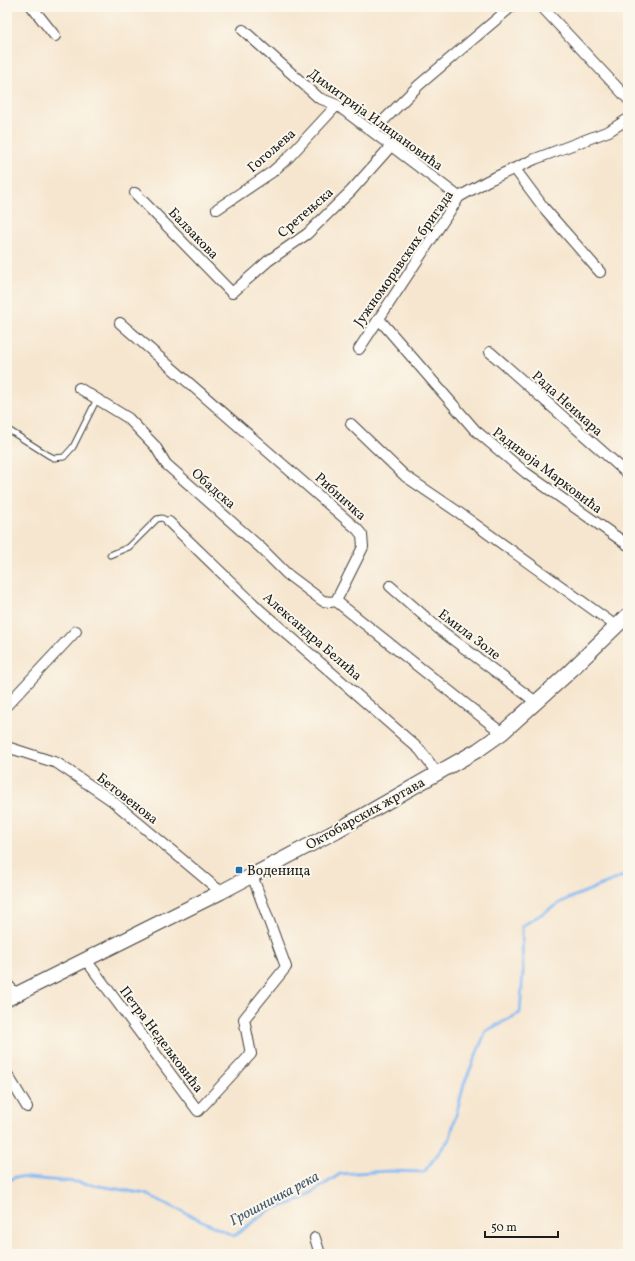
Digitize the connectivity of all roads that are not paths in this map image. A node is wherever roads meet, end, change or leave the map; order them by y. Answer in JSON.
{"nodes":[{"id":1,"x":32,"y":7,"type":"edge"},
{"id":2,"x":510,"y":7,"type":"edge"},
{"id":3,"x":542,"y":7,"type":"edge"},
{"id":4,"x":624,"y":7,"type":"edge"},
{"id":5,"x":628,"y":11,"type":"edge"},
{"id":6,"x":243,"y":30,"type":"dead end"},
{"id":7,"x":55,"y":36,"type":"dead end"},
{"id":8,"x":628,"y":99,"type":"edge"},
{"id":9,"x":337,"y":105,"type":"junction"},
{"id":10,"x":628,"y":119,"type":"edge"},
{"id":11,"x":373,"y":131,"type":"junction"},
{"id":12,"x":391,"y":146,"type":"junction"},
{"id":13,"x":515,"y":169,"type":"junction"},
{"id":14,"x":135,"y":193,"type":"dead end"},
{"id":15,"x":459,"y":197,"type":"junction"},
{"id":16,"x":217,"y":210,"type":"dead end"},
{"id":17,"x":600,"y":272,"type":"dead end"},
{"id":18,"x":232,"y":293,"type":"joint"},
{"id":19,"x":379,"y":319,"type":"junction"},
{"id":20,"x":120,"y":323,"type":"dead end"},
{"id":21,"x":359,"y":349,"type":"dead end"},
{"id":22,"x":490,"y":352,"type":"dead end"},
{"id":23,"x":79,"y":388,"type":"dead end"},
{"id":24,"x":97,"y":399,"type":"junction"},
{"id":25,"x":351,"y":424,"type":"dead end"},
{"id":26,"x":7,"y":429,"type":"edge"},
{"id":27,"x":628,"y":474,"type":"edge"},
{"id":28,"x":169,"y":522,"type":"joint"},
{"id":29,"x":628,"y":545,"type":"edge"},
{"id":30,"x":110,"y":556,"type":"dead end"},
{"id":31,"x":390,"y":586,"type":"dead end"},
{"id":32,"x":336,"y":601,"type":"junction"},
{"id":33,"x":628,"y":614,"type":"edge"},
{"id":34,"x":616,"y":626,"type":"junction"},
{"id":35,"x":76,"y":631,"type":"dead end"},
{"id":36,"x":536,"y":702,"type":"junction"},
{"id":37,"x":7,"y":705,"type":"edge"},
{"id":38,"x":502,"y":733,"type":"junction"},
{"id":39,"x":7,"y":747,"type":"edge"},
{"id":40,"x":437,"y":773,"type":"junction"},
{"id":41,"x":252,"y":875,"type":"junction"},
{"id":42,"x":221,"y":892,"type":"junction"},
{"id":43,"x":86,"y":960,"type":"junction"},
{"id":44,"x":7,"y":984,"type":"edge"},
{"id":45,"x":12,"y":997,"type":"edge"},
{"id":46,"x":7,"y":1074,"type":"edge"},
{"id":47,"x":27,"y":1107,"type":"dead end"},
{"id":48,"x":316,"y":1238,"type":"dead end"},
{"id":49,"x":320,"y":1254,"type":"edge"}],
"edges":[{"from":1,"to":7,"type":"street"},
{"from":2,"to":11,"type":"street"},
{"from":3,"to":8,"type":"street"},
{"from":4,"to":5,"type":"street"},
{"from":6,"to":9,"type":"street","name":"Димитрија Илиџановића"},
{"from":9,"to":11,"type":"street","name":"Димитрија Илиџановића"},
{"from":9,"to":16,"type":"street","name":"Гогољева"},
{"from":10,"to":13,"type":"street","name":"Јужноморавских бригада"},
{"from":11,"to":12,"type":"street","name":"Димитрија Илиџановића"},
{"from":12,"to":15,"type":"street","name":"Димитрија Илиџановића"},
{"from":12,"to":18,"type":"street","name":"Сретењска"},
{"from":13,"to":15,"type":"street","name":"Јужноморавских бригада"},
{"from":13,"to":17,"type":"street"},
{"from":14,"to":18,"type":"street","name":"Балзакова"},
{"from":15,"to":19,"type":"street","name":"Јужноморавских бригада"},
{"from":19,"to":21,"type":"street","name":"Јужноморавских бригада"},
{"from":19,"to":29,"type":"street","name":"Радивоја Марковића"},
{"from":20,"to":32,"type":"street","name":"Рибничка"},
{"from":22,"to":27,"type":"street","name":"Рада Неимара"},
{"from":23,"to":24,"type":"street","name":"Обадска"},
{"from":24,"to":26,"type":"lane"},
{"from":24,"to":32,"type":"street","name":"Обадска"},
{"from":25,"to":34,"type":"street"},
{"from":28,"to":30,"type":"lane"},
{"from":28,"to":40,"type":"street","name":"Александра Белића"},
{"from":31,"to":36,"type":"street","name":"Емила Золе"},
{"from":32,"to":38,"type":"street"},
{"from":33,"to":34,"type":"street","name":"Октобарских жртава"},
{"from":34,"to":36,"type":"street","name":"Октобарских жртава"},
{"from":35,"to":37,"type":"street"},
{"from":36,"to":38,"type":"street","name":"Октобарских жртава"},
{"from":38,"to":40,"type":"street","name":"Октобарских жртава"},
{"from":39,"to":42,"type":"street","name":"Бетовенова"},
{"from":40,"to":41,"type":"street","name":"Октобарских жртава"},
{"from":41,"to":42,"type":"street","name":"Октобарских жртава"},
{"from":41,"to":43,"type":"street","name":"Петра Недељковића"},
{"from":42,"to":43,"type":"street","name":"Октобарских жртава"},
{"from":43,"to":45,"type":"street","name":"Октобарских жртава"},
{"from":44,"to":45,"type":"street"},
{"from":46,"to":47,"type":"street"},
{"from":48,"to":49,"type":"street"}]}
